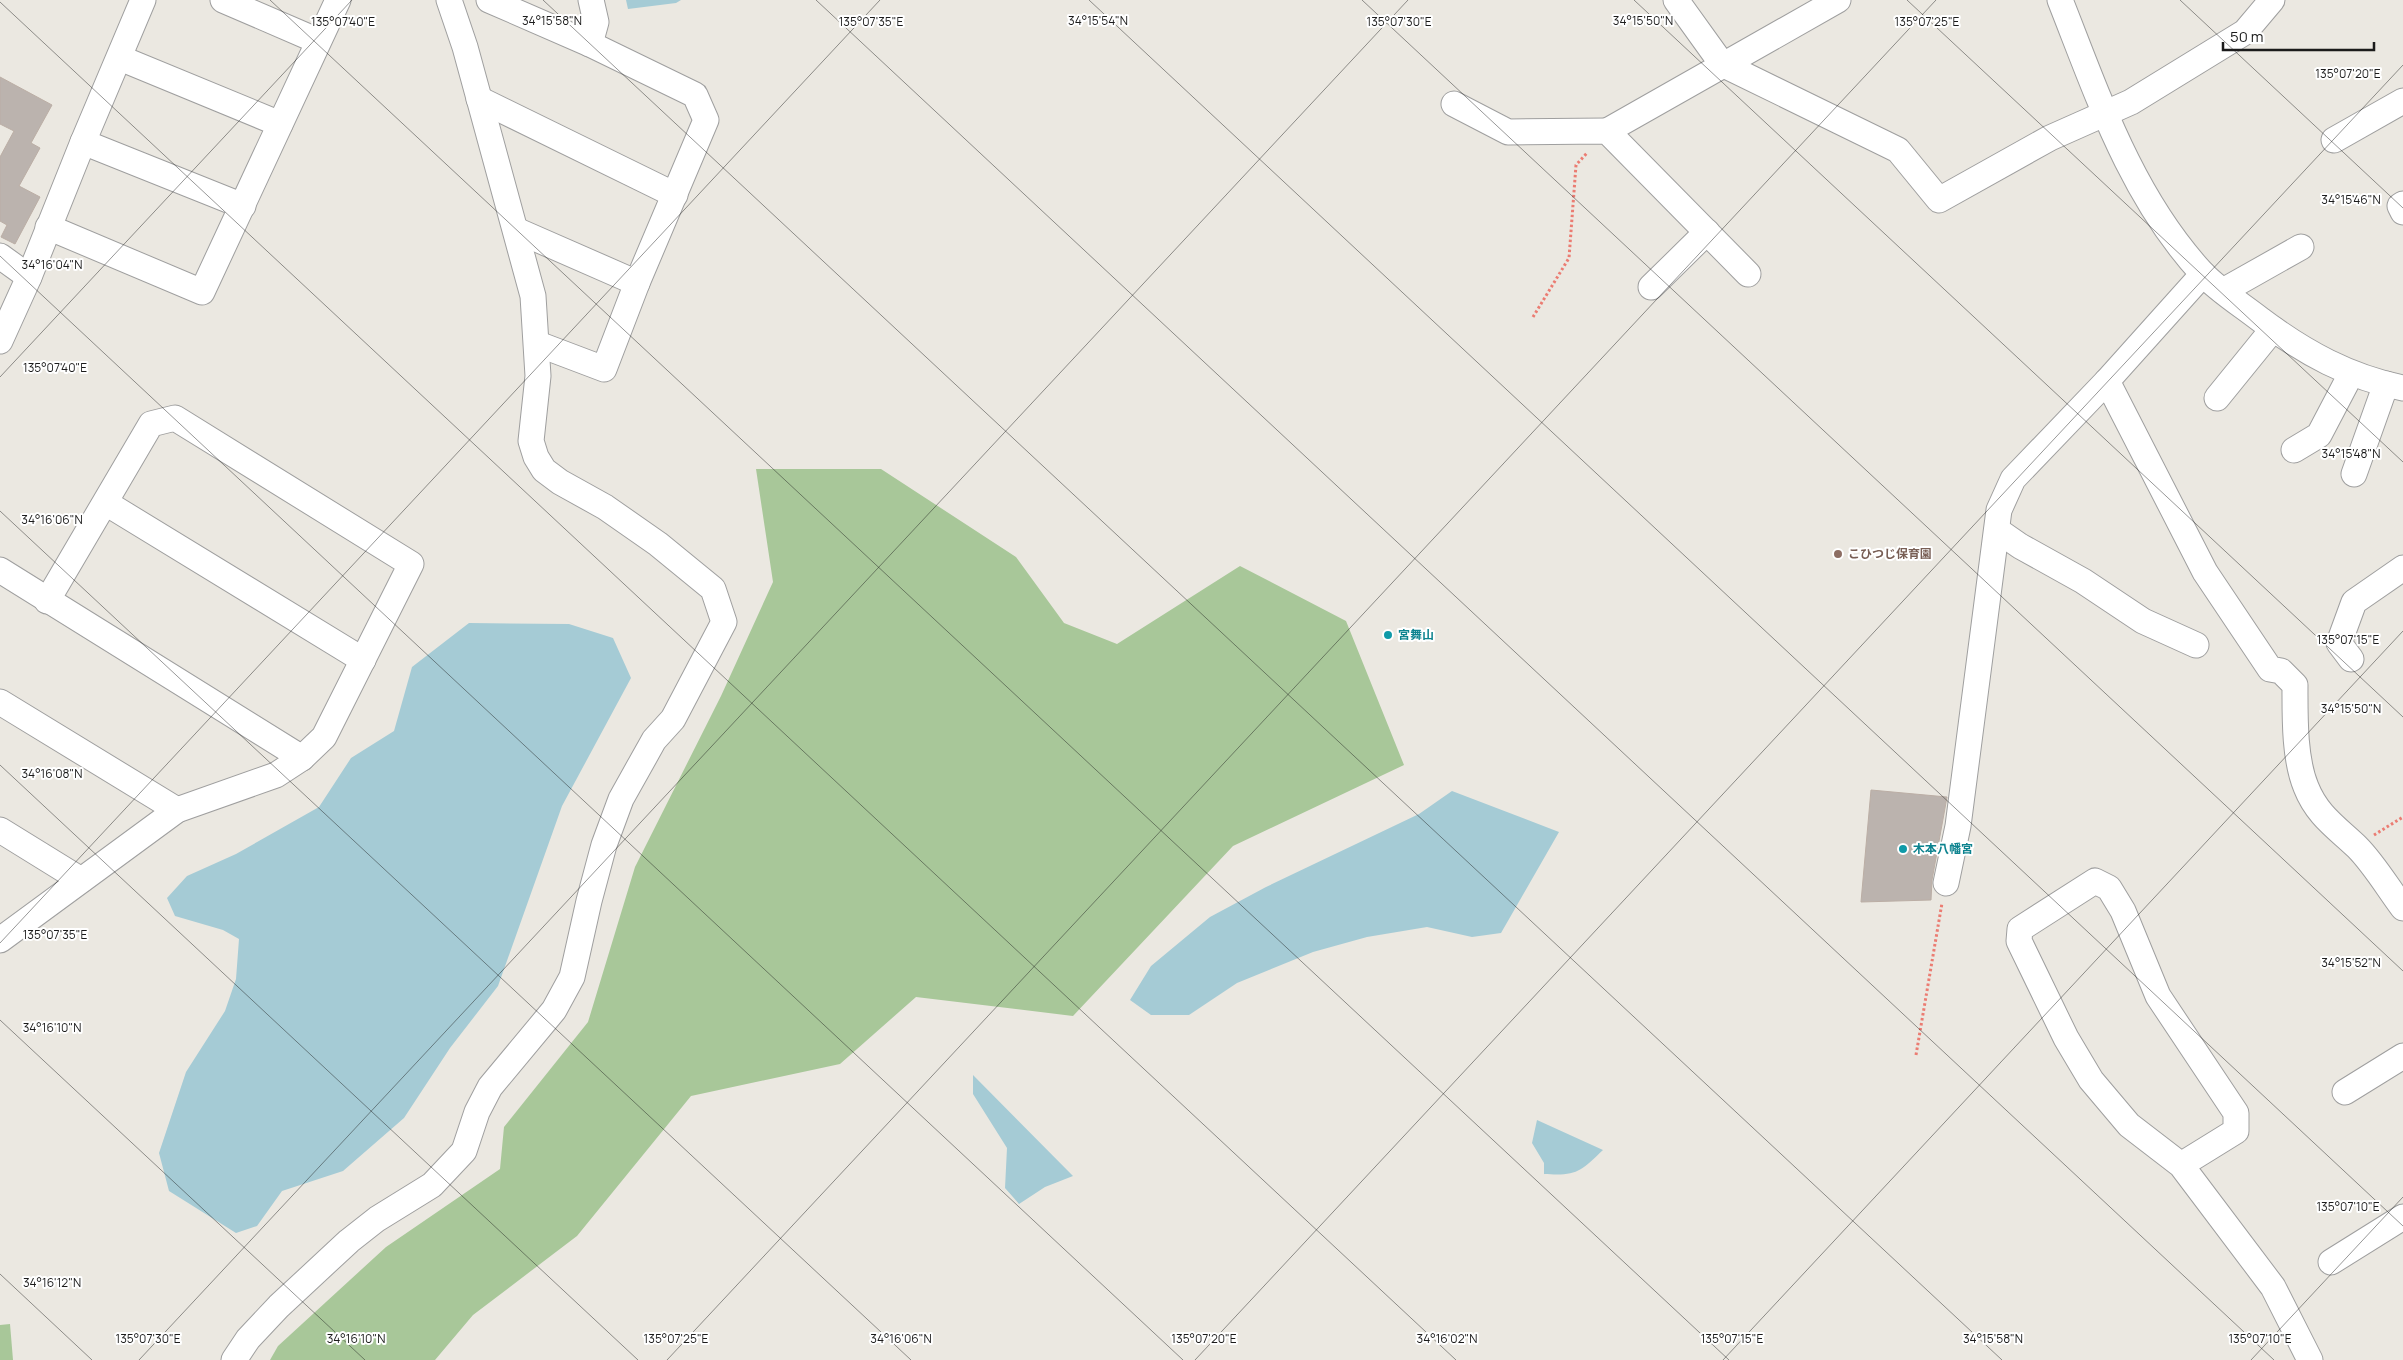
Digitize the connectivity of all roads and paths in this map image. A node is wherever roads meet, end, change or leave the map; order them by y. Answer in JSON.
{"nodes":[{"id":1,"x":143,"y":0,"type":"edge"},
{"id":2,"x":223,"y":0,"type":"edge"},
{"id":3,"x":338,"y":0,"type":"edge"},
{"id":4,"x":449,"y":0,"type":"edge"},
{"id":5,"x":488,"y":0,"type":"edge"},
{"id":6,"x":591,"y":0,"type":"edge"},
{"id":7,"x":1676,"y":0,"type":"edge"},
{"id":8,"x":1838,"y":0,"type":"edge"},
{"id":9,"x":2060,"y":0,"type":"edge"},
{"id":10,"x":2272,"y":0,"type":"edge"},
{"id":11,"x":1798,"y":10,"type":"edge"},
{"id":12,"x":318,"y":41,"type":"junction"},
{"id":13,"x":590,"y":44,"type":"junction"},
{"id":14,"x":120,"y":58,"type":"junction"},
{"id":15,"x":1722,"y":64,"type":"junction"},
{"id":16,"x":479,"y":100,"type":"junction"},
{"id":17,"x":2403,"y":101,"type":"edge"},
{"id":18,"x":1454,"y":104,"type":"dead end"},
{"id":19,"x":2106,"y":114,"type":"junction"},
{"id":20,"x":280,"y":124,"type":"junction"},
{"id":21,"x":1607,"y":131,"type":"junction"},
{"id":22,"x":2334,"y":140,"type":"dead end"},
{"id":23,"x":83,"y":142,"type":"junction"},
{"id":24,"x":675,"y":195,"type":"junction"},
{"id":25,"x":2403,"y":204,"type":"edge"},
{"id":26,"x":243,"y":206,"type":"junction"},
{"id":27,"x":2403,"y":212,"type":"edge"},
{"id":28,"x":48,"y":228,"type":"junction"},
{"id":29,"x":516,"y":230,"type":"junction"},
{"id":30,"x":1707,"y":232,"type":"junction"},
{"id":31,"x":2301,"y":247,"type":"dead end"},
{"id":32,"x":0,"y":256,"type":"edge"},
{"id":33,"x":1748,"y":274,"type":"dead end"},
{"id":34,"x":2203,"y":274,"type":"junction"},
{"id":35,"x":29,"y":277,"type":"junction"},
{"id":36,"x":637,"y":283,"type":"junction"},
{"id":37,"x":1651,"y":287,"type":"dead end"},
{"id":38,"x":2224,"y":291,"type":"junction"},
{"id":39,"x":1533,"y":317,"type":"dead end"},
{"id":40,"x":2273,"y":329,"type":"junction"},
{"id":41,"x":0,"y":341,"type":"edge"},
{"id":42,"x":538,"y":344,"type":"junction"},
{"id":43,"x":2351,"y":374,"type":"junction"},
{"id":44,"x":2107,"y":380,"type":"junction"},
{"id":45,"x":2395,"y":386,"type":"edge"},
{"id":46,"x":2217,"y":398,"type":"dead end"},
{"id":47,"x":2294,"y":450,"type":"dead end"},
{"id":48,"x":2354,"y":474,"type":"dead end"},
{"id":49,"x":106,"y":502,"type":"junction"},
{"id":50,"x":1997,"y":530,"type":"junction"},
{"id":51,"x":2403,"y":568,"type":"edge"},
{"id":52,"x":0,"y":570,"type":"edge"},
{"id":53,"x":47,"y":601,"type":"junction"},
{"id":54,"x":2196,"y":645,"type":"dead end"},
{"id":55,"x":2351,"y":659,"type":"dead end"},
{"id":56,"x":363,"y":660,"type":"junction"},
{"id":57,"x":0,"y":702,"type":"edge"},
{"id":58,"x":302,"y":758,"type":"junction"},
{"id":59,"x":177,"y":810,"type":"junction"},
{"id":60,"x":2403,"y":817,"type":"edge"},
{"id":61,"x":0,"y":830,"type":"edge"},
{"id":62,"x":2358,"y":848,"type":"junction"},
{"id":63,"x":81,"y":880,"type":"junction"},
{"id":64,"x":1946,"y":883,"type":"joint"},
{"id":65,"x":2403,"y":908,"type":"edge"},
{"id":66,"x":0,"y":940,"type":"edge"},
{"id":67,"x":1916,"y":1055,"type":"dead end"},
{"id":68,"x":2403,"y":1056,"type":"edge"},
{"id":69,"x":2345,"y":1092,"type":"dead end"},
{"id":70,"x":2181,"y":1165,"type":"junction"},
{"id":71,"x":2403,"y":1217,"type":"edge"},
{"id":72,"x":2330,"y":1262,"type":"dead end"},
{"id":73,"x":234,"y":1360,"type":"edge"},
{"id":74,"x":2310,"y":1360,"type":"edge"}],
"edges":[{"from":1,"to":14,"type":"street"},
{"from":2,"to":12,"type":"street"},
{"from":3,"to":12,"type":"street"},
{"from":4,"to":16,"type":"street"},
{"from":5,"to":13,"type":"street"},
{"from":6,"to":13,"type":"street"},
{"from":7,"to":15,"type":"street"},
{"from":8,"to":11,"type":"street"},
{"from":9,"to":19,"type":"street"},
{"from":10,"to":19,"type":"street"},
{"from":11,"to":15,"type":"street"},
{"from":12,"to":20,"type":"street"},
{"from":13,"to":24,"type":"street"},
{"from":14,"to":20,"type":"street"},
{"from":14,"to":23,"type":"street"},
{"from":15,"to":19,"type":"street"},
{"from":15,"to":21,"type":"street"},
{"from":16,"to":24,"type":"street"},
{"from":16,"to":29,"type":"street"},
{"from":17,"to":22,"type":"street"},
{"from":18,"to":21,"type":"street"},
{"from":19,"to":34,"type":"street"},
{"from":20,"to":26,"type":"street"},
{"from":21,"to":30,"type":"street"},
{"from":21,"to":39,"type":"path"},
{"from":23,"to":26,"type":"street"},
{"from":23,"to":28,"type":"street"},
{"from":24,"to":36,"type":"street"},
{"from":25,"to":27,"type":"street"},
{"from":26,"to":28,"type":"street"},
{"from":28,"to":35,"type":"street"},
{"from":29,"to":36,"type":"street"},
{"from":29,"to":42,"type":"street"},
{"from":30,"to":33,"type":"street"},
{"from":30,"to":37,"type":"street"},
{"from":31,"to":38,"type":"street"},
{"from":32,"to":35,"type":"street"},
{"from":34,"to":38,"type":"street"},
{"from":34,"to":44,"type":"street"},
{"from":35,"to":41,"type":"street"},
{"from":36,"to":42,"type":"street"},
{"from":38,"to":40,"type":"street"},
{"from":40,"to":43,"type":"street"},
{"from":40,"to":46,"type":"street"},
{"from":42,"to":73,"type":"street"},
{"from":43,"to":45,"type":"street"},
{"from":43,"to":47,"type":"street"},
{"from":44,"to":50,"type":"street"},
{"from":44,"to":62,"type":"street"},
{"from":45,"to":48,"type":"street"},
{"from":49,"to":53,"type":"street"},
{"from":49,"to":56,"type":"street"},
{"from":49,"to":56,"type":"street"},
{"from":50,"to":54,"type":"street"},
{"from":50,"to":64,"type":"street"},
{"from":51,"to":55,"type":"street"},
{"from":52,"to":53,"type":"street"},
{"from":53,"to":58,"type":"street"},
{"from":56,"to":58,"type":"street"},
{"from":57,"to":59,"type":"street"},
{"from":58,"to":59,"type":"street"},
{"from":59,"to":63,"type":"street"},
{"from":60,"to":62,"type":"path"},
{"from":61,"to":63,"type":"street"},
{"from":62,"to":65,"type":"street"},
{"from":63,"to":66,"type":"street"},
{"from":64,"to":67,"type":"path"},
{"from":68,"to":69,"type":"street"},
{"from":70,"to":70,"type":"street"},
{"from":70,"to":74,"type":"street"},
{"from":71,"to":72,"type":"street"}]}
